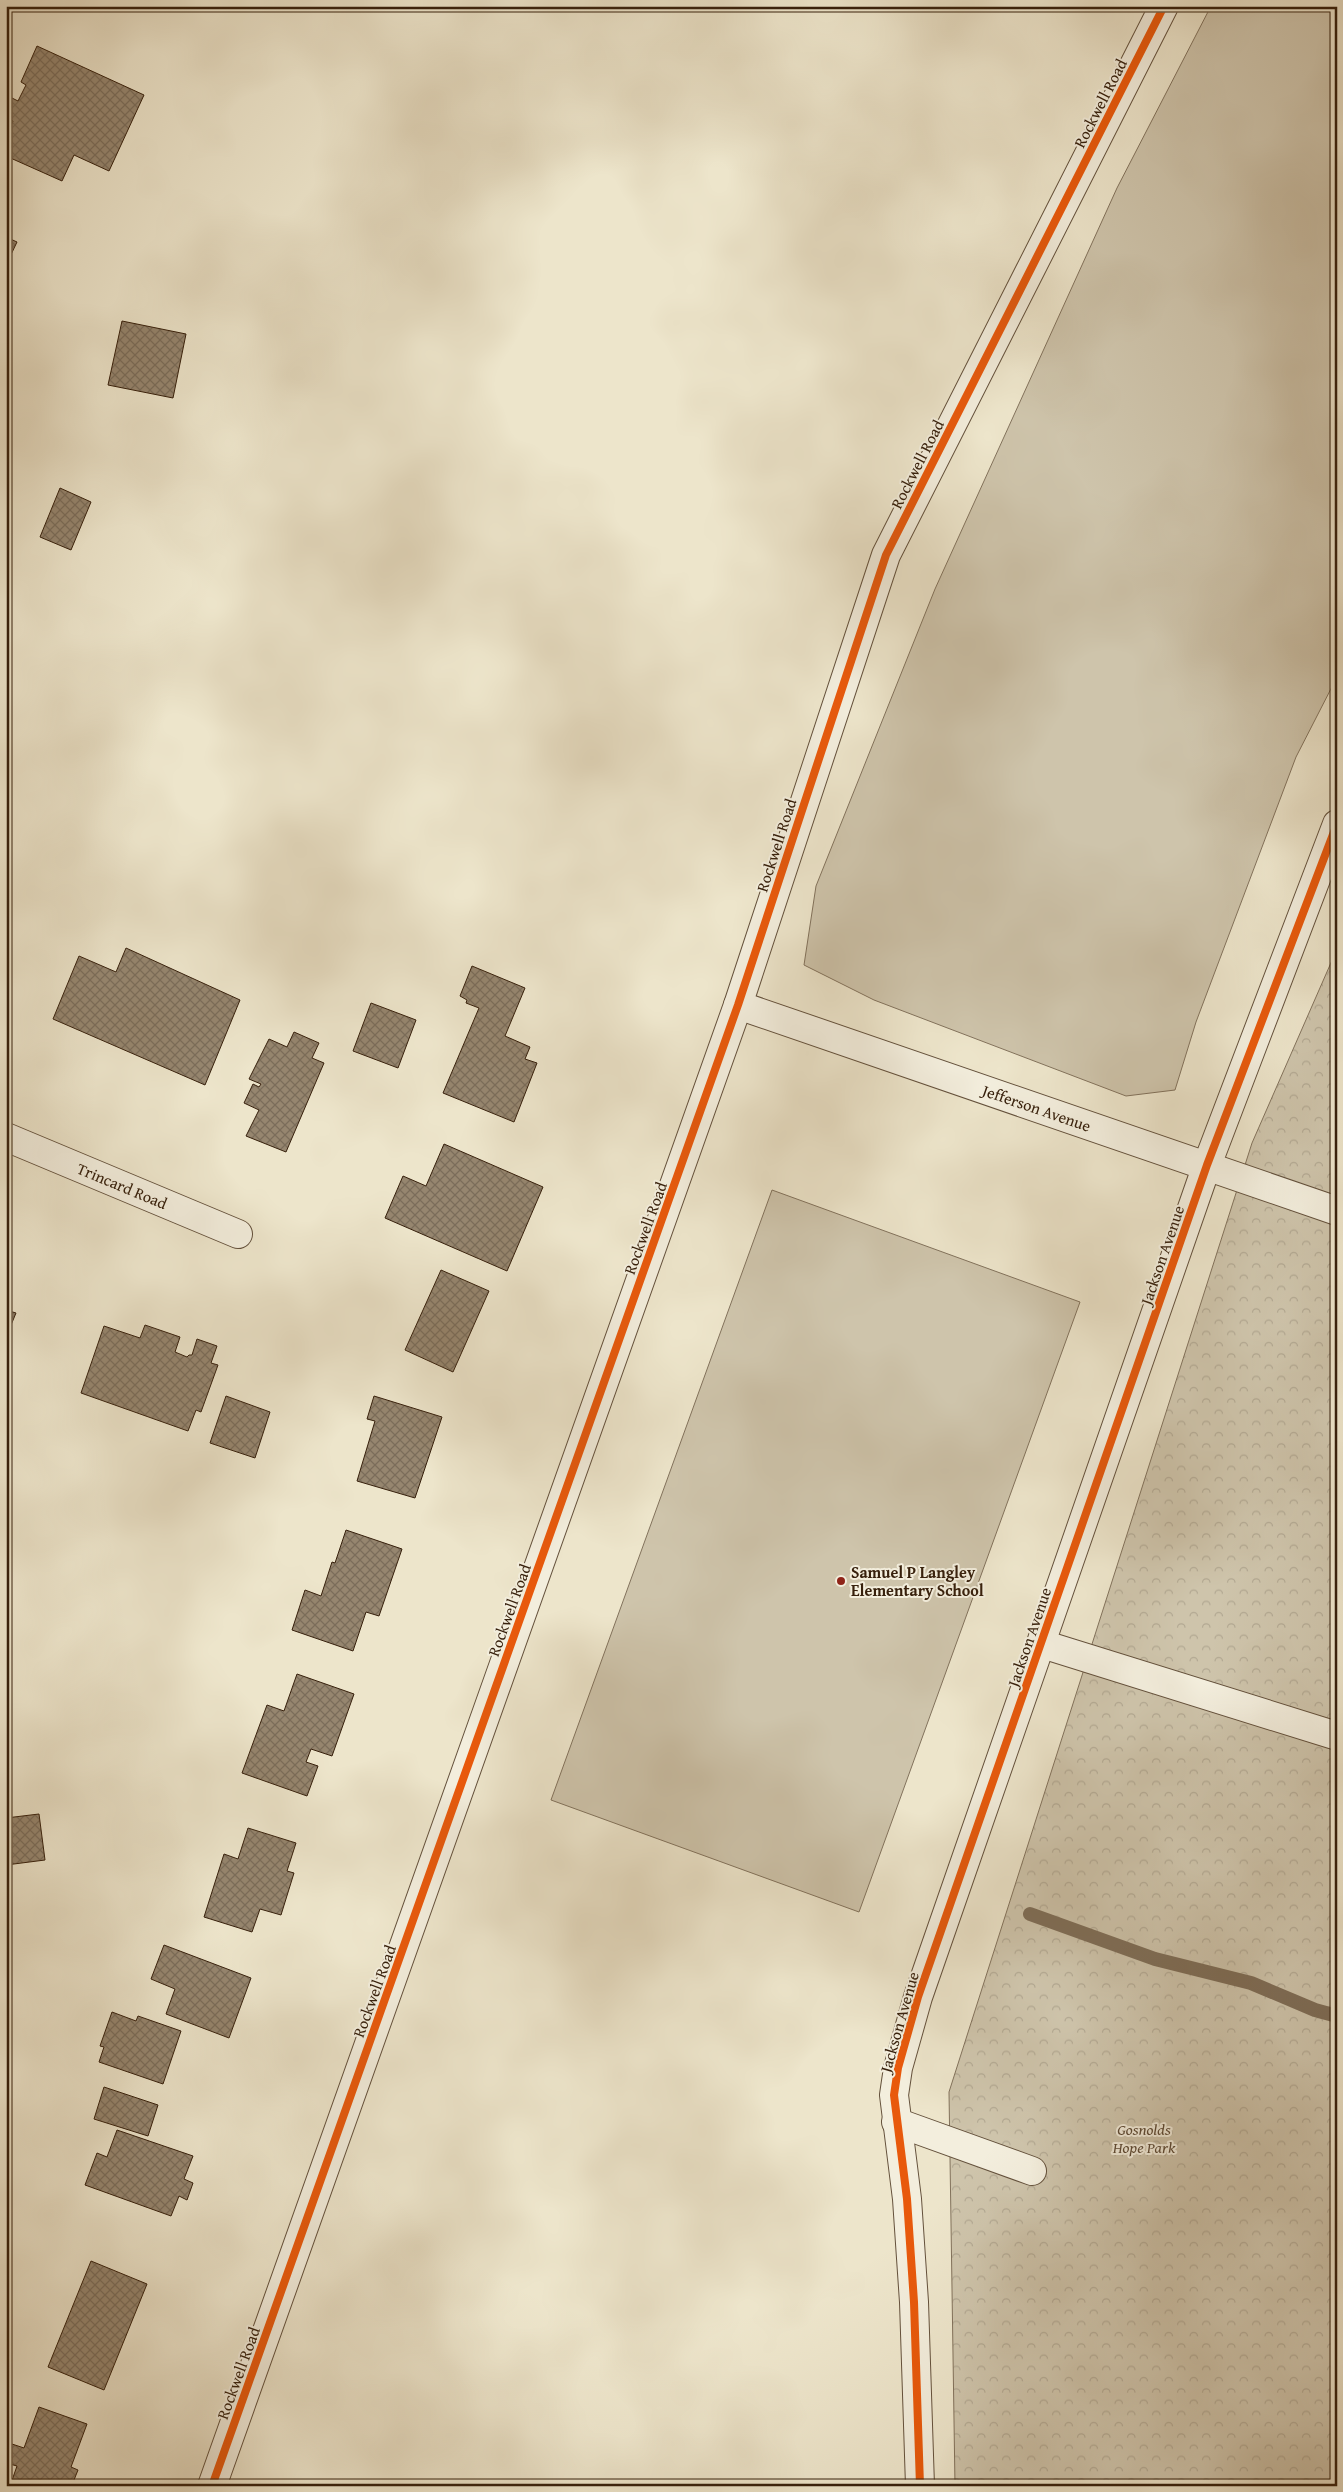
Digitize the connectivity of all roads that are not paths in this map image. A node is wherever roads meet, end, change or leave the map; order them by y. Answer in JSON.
{"nodes":[{"id":1,"x":1164,"y":6,"type":"edge"},
{"id":2,"x":1337,"y":824,"type":"edge"},
{"id":3,"x":738,"y":1005,"type":"junction"},
{"id":4,"x":6,"y":1137,"type":"edge"},
{"id":5,"x":1207,"y":1165,"type":"junction"},
{"id":6,"x":1337,"y":1211,"type":"edge"},
{"id":7,"x":238,"y":1234,"type":"dead end"},
{"id":8,"x":1042,"y":1644,"type":"junction"},
{"id":9,"x":1337,"y":1736,"type":"edge"},
{"id":10,"x":896,"y":2122,"type":"junction"},
{"id":11,"x":1032,"y":2171,"type":"dead end"},
{"id":12,"x":212,"y":2486,"type":"edge"},
{"id":13,"x":920,"y":2486,"type":"edge"}],
"edges":[{"from":1,"to":3,"type":"street","name":"Rockwell Road"},
{"from":2,"to":5,"type":"street","name":"Jackson Avenue"},
{"from":3,"to":5,"type":"street","name":"Jefferson Avenue"},
{"from":3,"to":12,"type":"street","name":"Rockwell Road"},
{"from":4,"to":7,"type":"street","name":"Trincard Road"},
{"from":5,"to":6,"type":"street","name":"Jefferson Avenue"},
{"from":5,"to":8,"type":"street","name":"Jackson Avenue"},
{"from":8,"to":9,"type":"street"},
{"from":8,"to":10,"type":"street","name":"Jackson Avenue"},
{"from":10,"to":11,"type":"street"},
{"from":10,"to":13,"type":"street","name":"Jackson Avenue"}]}
